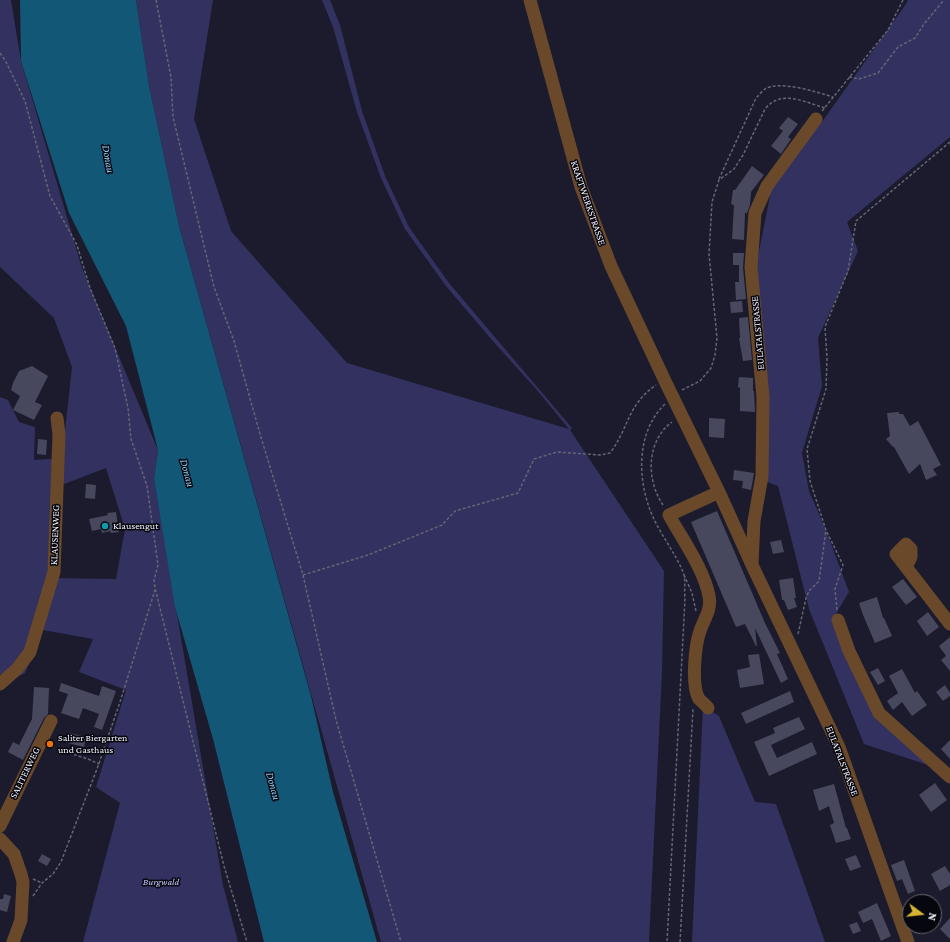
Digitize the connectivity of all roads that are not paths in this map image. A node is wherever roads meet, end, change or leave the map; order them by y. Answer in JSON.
{"nodes":[{"id":1,"x":530,"y":0,"type":"edge"},
{"id":2,"x":816,"y":119,"type":"road end"},
{"id":3,"x":673,"y":395,"type":"joint"},
{"id":4,"x":57,"y":418,"type":"dead end"},
{"id":5,"x":719,"y":492,"type":"junction"},
{"id":6,"x":752,"y":565,"type":"junction"},
{"id":7,"x":906,"y":567,"type":"dead end"},
{"id":8,"x":838,"y":620,"type":"road end"},
{"id":9,"x":950,"y":624,"type":"edge"},
{"id":10,"x":0,"y":684,"type":"edge"},
{"id":11,"x":708,"y":708,"type":"dead end"},
{"id":12,"x":50,"y":721,"type":"dead end"},
{"id":13,"x":950,"y":777,"type":"edge"},
{"id":14,"x":0,"y":826,"type":"edge"},
{"id":15,"x":0,"y":838,"type":"edge"},
{"id":16,"x":13,"y":942,"type":"edge"},
{"id":17,"x":908,"y":942,"type":"edge"}],
"edges":[{"from":1,"to":3,"type":"street","name":"KRAFTWERKSTRASSE"},
{"from":2,"to":6,"type":"street","name":"EULATALSTRASSE"},
{"from":3,"to":5,"type":"street","name":"EULATALSTRASSE"},
{"from":4,"to":10,"type":"street","name":"KLAUSENWEG"},
{"from":5,"to":6,"type":"street","name":"EULATALSTRASSE"},
{"from":5,"to":11,"type":"street"},
{"from":6,"to":17,"type":"street","name":"EULATALSTRASSE"},
{"from":7,"to":9,"type":"street"},
{"from":8,"to":13,"type":"street"},
{"from":12,"to":14,"type":"street","name":"SALITERWEG"},
{"from":15,"to":16,"type":"street"}]}
